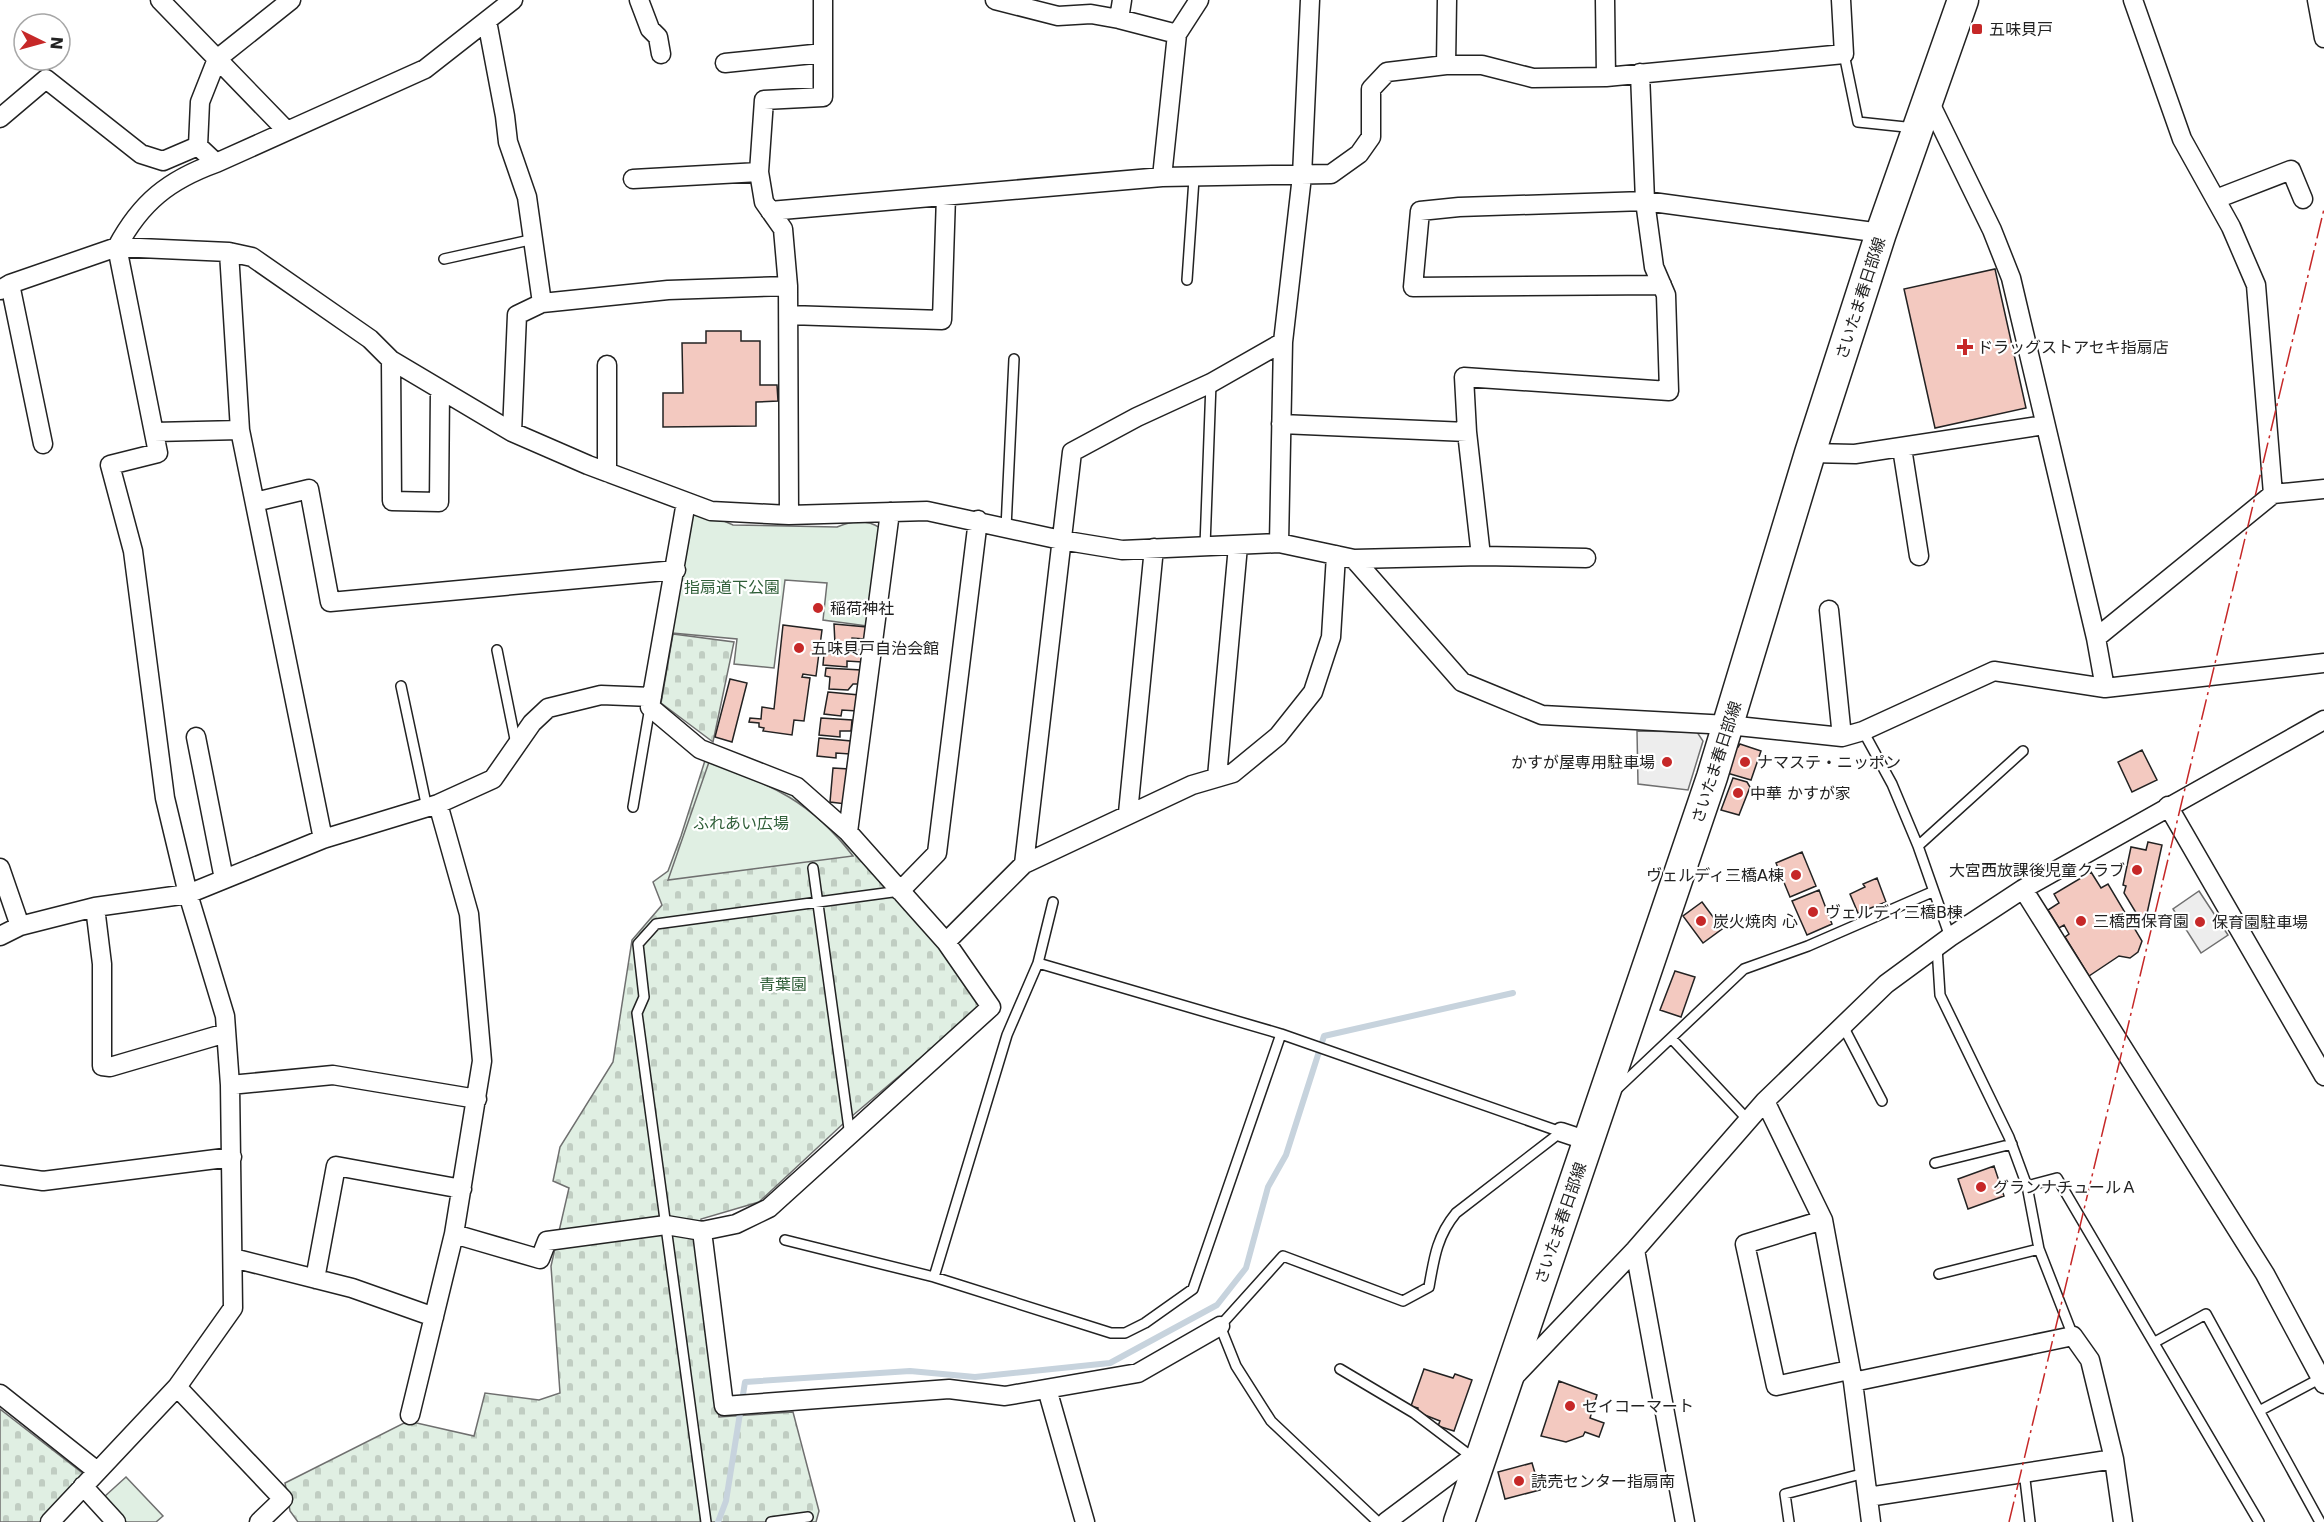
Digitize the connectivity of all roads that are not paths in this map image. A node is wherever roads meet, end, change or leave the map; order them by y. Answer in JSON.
{"nodes":[{"id":1,"x":159,"y":0,"type":"edge"},
{"id":2,"x":291,"y":0,"type":"edge"},
{"id":3,"x":513,"y":0,"type":"edge"},
{"id":4,"x":639,"y":0,"type":"edge"},
{"id":5,"x":823,"y":0,"type":"edge"},
{"id":6,"x":994,"y":0,"type":"edge"},
{"id":7,"x":1122,"y":0,"type":"edge"},
{"id":8,"x":1199,"y":0,"type":"edge"},
{"id":9,"x":1310,"y":0,"type":"edge"},
{"id":10,"x":1447,"y":0,"type":"edge"},
{"id":11,"x":1605,"y":0,"type":"edge"},
{"id":12,"x":1841,"y":0,"type":"edge"},
{"id":13,"x":1963,"y":0,"type":"edge"},
{"id":14,"x":2133,"y":0,"type":"edge"},
{"id":15,"x":2317,"y":0,"type":"edge"},
{"id":16,"x":1119,"y":19,"type":"junction"},
{"id":17,"x":487,"y":21,"type":"junction"},
{"id":18,"x":1178,"y":34,"type":"junction"},
{"id":19,"x":2324,"y":38,"type":"edge"},
{"id":20,"x":823,"y":53,"type":"junction"},
{"id":21,"x":661,"y":54,"type":"dead end"},
{"id":22,"x":1844,"y":54,"type":"junction"},
{"id":23,"x":217,"y":59,"type":"junction"},
{"id":24,"x":725,"y":63,"type":"dead end"},
{"id":25,"x":1446,"y":65,"type":"junction"},
{"id":26,"x":1640,"y":73,"type":"junction"},
{"id":27,"x":1606,"y":76,"type":"junction"},
{"id":28,"x":1928,"y":99,"type":"junction"},
{"id":29,"x":0,"y":117,"type":"edge"},
{"id":30,"x":1918,"y":128,"type":"junction"},
{"id":31,"x":286,"y":130,"type":"junction"},
{"id":32,"x":198,"y":146,"type":"junction"},
{"id":33,"x":216,"y":163,"type":"junction"},
{"id":34,"x":759,"y":172,"type":"junction"},
{"id":35,"x":1302,"y":176,"type":"junction"},
{"id":36,"x":1162,"y":177,"type":"junction"},
{"id":37,"x":633,"y":179,"type":"dead end"},
{"id":38,"x":1194,"y":179,"type":"junction"},
{"id":39,"x":946,"y":196,"type":"junction"},
{"id":40,"x":2216,"y":199,"type":"junction"},
{"id":41,"x":2303,"y":199,"type":"dead end"},
{"id":42,"x":1645,"y":201,"type":"junction"},
{"id":43,"x":770,"y":211,"type":"junction"},
{"id":44,"x":1881,"y":233,"type":"junction"},
{"id":45,"x":534,"y":239,"type":"junction"},
{"id":46,"x":117,"y":247,"type":"junction"},
{"id":47,"x":229,"y":252,"type":"junction"},
{"id":48,"x":444,"y":259,"type":"dead end"},
{"id":49,"x":1187,"y":280,"type":"dead end"},
{"id":50,"x":1662,"y":285,"type":"junction"},
{"id":51,"x":788,"y":286,"type":"junction"},
{"id":52,"x":5,"y":287,"type":"edge"},
{"id":53,"x":542,"y":303,"type":"junction"},
{"id":54,"x":789,"y":315,"type":"junction"},
{"id":55,"x":1283,"y":342,"type":"junction"},
{"id":56,"x":1014,"y":359,"type":"dead end"},
{"id":57,"x":391,"y":360,"type":"junction"},
{"id":58,"x":607,"y":364,"type":"dead end"},
{"id":59,"x":1211,"y":383,"type":"junction"},
{"id":60,"x":440,"y":390,"type":"junction"},
{"id":61,"x":1281,"y":424,"type":"junction"},
{"id":62,"x":2044,"y":425,"type":"junction"},
{"id":63,"x":240,"y":430,"type":"junction"},
{"id":64,"x":154,"y":432,"type":"junction"},
{"id":65,"x":512,"y":432,"type":"junction"},
{"id":66,"x":1467,"y":432,"type":"junction"},
{"id":67,"x":42,"y":444,"type":"dead end"},
{"id":68,"x":1902,"y":448,"type":"junction"},
{"id":69,"x":1810,"y":453,"type":"junction"},
{"id":70,"x":607,"y":472,"type":"junction"},
{"id":71,"x":2324,"y":489,"type":"edge"},
{"id":72,"x":2273,"y":494,"type":"junction"},
{"id":73,"x":255,"y":502,"type":"junction"},
{"id":74,"x":686,"y":502,"type":"junction"},
{"id":75,"x":890,"y":512,"type":"junction"},
{"id":76,"x":789,"y":516,"type":"junction"},
{"id":77,"x":978,"y":520,"type":"junction"},
{"id":78,"x":1006,"y":528,"type":"junction"},
{"id":79,"x":1061,"y":540,"type":"junction"},
{"id":80,"x":1279,"y":543,"type":"junction"},
{"id":81,"x":1205,"y":546,"type":"junction"},
{"id":82,"x":1238,"y":546,"type":"junction"},
{"id":83,"x":1154,"y":548,"type":"junction"},
{"id":84,"x":1919,"y":555,"type":"dead end"},
{"id":85,"x":1481,"y":556,"type":"junction"},
{"id":86,"x":1345,"y":557,"type":"junction"},
{"id":87,"x":1586,"y":558,"type":"dead end"},
{"id":88,"x":676,"y":570,"type":"junction"},
{"id":89,"x":1829,"y":610,"type":"dead end"},
{"id":90,"x":2096,"y":638,"type":"junction"},
{"id":91,"x":497,"y":650,"type":"dead end"},
{"id":92,"x":2324,"y":663,"type":"edge"},
{"id":93,"x":401,"y":686,"type":"dead end"},
{"id":94,"x":2105,"y":688,"type":"junction"},
{"id":95,"x":651,"y":702,"type":"junction"},
{"id":96,"x":2324,"y":720,"type":"edge"},
{"id":97,"x":1728,"y":725,"type":"junction"},
{"id":98,"x":1863,"y":731,"type":"junction"},
{"id":99,"x":196,"y":737,"type":"dead end"},
{"id":100,"x":1842,"y":737,"type":"junction"},
{"id":101,"x":516,"y":744,"type":"junction"},
{"id":102,"x":2023,"y":751,"type":"dead end"},
{"id":103,"x":1217,"y":777,"type":"junction"},
{"id":104,"x":432,"y":806,"type":"junction"},
{"id":105,"x":2168,"y":806,"type":"junction"},
{"id":106,"x":633,"y":807,"type":"dead end"},
{"id":107,"x":1128,"y":813,"type":"junction"},
{"id":108,"x":848,"y":832,"type":"junction"},
{"id":109,"x":323,"y":839,"type":"junction"},
{"id":110,"x":1918,"y":846,"type":"junction"},
{"id":111,"x":1024,"y":864,"type":"junction"},
{"id":112,"x":0,"y":868,"type":"edge"},
{"id":113,"x":813,"y":868,"type":"dead end"},
{"id":114,"x":224,"y":879,"type":"junction"},
{"id":115,"x":2023,"y":890,"type":"junction"},
{"id":116,"x":900,"y":891,"type":"junction"},
{"id":117,"x":1932,"y":892,"type":"junction"},
{"id":118,"x":188,"y":894,"type":"junction"},
{"id":119,"x":1053,"y":902,"type":"dead end"},
{"id":120,"x":818,"y":903,"type":"junction"},
{"id":121,"x":95,"y":907,"type":"junction"},
{"id":122,"x":20,"y":926,"type":"junction"},
{"id":123,"x":0,"y":936,"type":"edge"},
{"id":124,"x":946,"y":942,"type":"junction"},
{"id":125,"x":1944,"y":942,"type":"junction"},
{"id":126,"x":1038,"y":963,"type":"junction"},
{"id":127,"x":1843,"y":1026,"type":"junction"},
{"id":128,"x":226,"y":1033,"type":"junction"},
{"id":129,"x":1281,"y":1034,"type":"junction"},
{"id":130,"x":1671,"y":1038,"type":"junction"},
{"id":131,"x":2324,"y":1076,"type":"edge"},
{"id":132,"x":230,"y":1085,"type":"junction"},
{"id":133,"x":477,"y":1100,"type":"junction"},
{"id":134,"x":1765,"y":1101,"type":"junction"},
{"id":135,"x":1882,"y":1101,"type":"dead end"},
{"id":136,"x":1600,"y":1104,"type":"junction"},
{"id":137,"x":1748,"y":1120,"type":"junction"},
{"id":138,"x":850,"y":1137,"type":"junction"},
{"id":139,"x":1574,"y":1137,"type":"junction"},
{"id":140,"x":2012,"y":1144,"type":"junction"},
{"id":141,"x":232,"y":1157,"type":"junction"},
{"id":142,"x":1935,"y":1163,"type":"dead end"},
{"id":143,"x":0,"y":1175,"type":"edge"},
{"id":144,"x":2027,"y":1186,"type":"junction"},
{"id":145,"x":462,"y":1189,"type":"junction"},
{"id":146,"x":1823,"y":1220,"type":"junction"},
{"id":147,"x":666,"y":1225,"type":"junction"},
{"id":148,"x":702,"y":1231,"type":"junction"},
{"id":149,"x":454,"y":1234,"type":"junction"},
{"id":150,"x":785,"y":1240,"type":"dead end"},
{"id":151,"x":2040,"y":1249,"type":"junction"},
{"id":152,"x":1635,"y":1250,"type":"junction"},
{"id":153,"x":233,"y":1258,"type":"junction"},
{"id":154,"x":1939,"y":1274,"type":"dead end"},
{"id":155,"x":934,"y":1277,"type":"junction"},
{"id":156,"x":315,"y":1279,"type":"junction"},
{"id":157,"x":434,"y":1317,"type":"junction"},
{"id":158,"x":1220,"y":1326,"type":"junction"},
{"id":159,"x":2073,"y":1336,"type":"junction"},
{"id":160,"x":2155,"y":1342,"type":"junction"},
{"id":161,"x":1340,"y":1369,"type":"dead end"},
{"id":162,"x":1851,"y":1376,"type":"junction"},
{"id":163,"x":2323,"y":1381,"type":"edge"},
{"id":164,"x":1506,"y":1386,"type":"junction"},
{"id":165,"x":177,"y":1387,"type":"junction"},
{"id":166,"x":1047,"y":1389,"type":"junction"},
{"id":167,"x":0,"y":1394,"type":"edge"},
{"id":168,"x":2260,"y":1410,"type":"junction"},
{"id":169,"x":410,"y":1415,"type":"dead end"},
{"id":170,"x":1478,"y":1453,"type":"junction"},
{"id":171,"x":2114,"y":1459,"type":"junction"},
{"id":172,"x":97,"y":1471,"type":"junction"},
{"id":173,"x":2024,"y":1471,"type":"junction"},
{"id":174,"x":1865,"y":1473,"type":"junction"},
{"id":175,"x":83,"y":1486,"type":"junction"},
{"id":176,"x":1868,"y":1497,"type":"junction"},
{"id":177,"x":808,"y":1517,"type":"dead end"},
{"id":178,"x":50,"y":1522,"type":"edge"},
{"id":179,"x":116,"y":1522,"type":"edge"},
{"id":180,"x":259,"y":1522,"type":"edge"},
{"id":181,"x":706,"y":1522,"type":"edge"},
{"id":182,"x":771,"y":1522,"type":"edge"},
{"id":183,"x":1085,"y":1522,"type":"edge"},
{"id":184,"x":1377,"y":1522,"type":"edge"},
{"id":185,"x":1386,"y":1522,"type":"edge"},
{"id":186,"x":1459,"y":1522,"type":"edge"},
{"id":187,"x":1685,"y":1522,"type":"edge"},
{"id":188,"x":1789,"y":1522,"type":"edge"},
{"id":189,"x":1871,"y":1522,"type":"edge"},
{"id":190,"x":2030,"y":1522,"type":"edge"},
{"id":191,"x":2123,"y":1522,"type":"edge"},
{"id":192,"x":2259,"y":1522,"type":"edge"},
{"id":193,"x":2320,"y":1522,"type":"edge"}],
"edges":[{"from":1,"to":23,"type":"street"},
{"from":2,"to":23,"type":"street"},
{"from":3,"to":17,"type":"street"},
{"from":4,"to":21,"type":"street"},
{"from":5,"to":20,"type":"street"},
{"from":6,"to":16,"type":"street"},
{"from":7,"to":16,"type":"street"},
{"from":8,"to":18,"type":"street"},
{"from":9,"to":35,"type":"street"},
{"from":10,"to":25,"type":"street"},
{"from":11,"to":27,"type":"street"},
{"from":12,"to":22,"type":"street"},
{"from":13,"to":28,"type":"main road","name":"さいたま春日部線"},
{"from":14,"to":40,"type":"street"},
{"from":15,"to":19,"type":"street"},
{"from":16,"to":18,"type":"street"},
{"from":17,"to":31,"type":"street"},
{"from":17,"to":45,"type":"street"},
{"from":18,"to":36,"type":"street"},
{"from":20,"to":24,"type":"street"},
{"from":20,"to":34,"type":"street"},
{"from":22,"to":26,"type":"street"},
{"from":22,"to":30,"type":"lane"},
{"from":23,"to":31,"type":"street"},
{"from":23,"to":32,"type":"street"},
{"from":25,"to":27,"type":"street"},
{"from":25,"to":35,"type":"street"},
{"from":26,"to":27,"type":"street"},
{"from":26,"to":42,"type":"street"},
{"from":28,"to":30,"type":"main road","name":"さいたま春日部線"},
{"from":28,"to":62,"type":"street"},
{"from":29,"to":32,"type":"street"},
{"from":30,"to":44,"type":"main road","name":"さいたま春日部線"},
{"from":31,"to":33,"type":"street"},
{"from":32,"to":33,"type":"street"},
{"from":33,"to":46,"type":"street"},
{"from":34,"to":37,"type":"street"},
{"from":34,"to":43,"type":"street"},
{"from":35,"to":38,"type":"street"},
{"from":35,"to":55,"type":"street"},
{"from":36,"to":38,"type":"street"},
{"from":36,"to":39,"type":"street"},
{"from":38,"to":49,"type":"lane"},
{"from":39,"to":43,"type":"street"},
{"from":39,"to":54,"type":"street"},
{"from":40,"to":41,"type":"street"},
{"from":40,"to":72,"type":"street"},
{"from":42,"to":44,"type":"street"},
{"from":42,"to":50,"type":"street"},
{"from":42,"to":50,"type":"street"},
{"from":43,"to":51,"type":"street"},
{"from":44,"to":69,"type":"main road","name":"さいたま春日部線"},
{"from":45,"to":48,"type":"lane"},
{"from":45,"to":53,"type":"street"},
{"from":46,"to":47,"type":"street"},
{"from":46,"to":52,"type":"street"},
{"from":46,"to":64,"type":"street"},
{"from":47,"to":57,"type":"street"},
{"from":47,"to":63,"type":"street"},
{"from":50,"to":66,"type":"street"},
{"from":51,"to":53,"type":"street"},
{"from":51,"to":54,"type":"street"},
{"from":52,"to":67,"type":"street"},
{"from":53,"to":65,"type":"street"},
{"from":54,"to":76,"type":"street"},
{"from":55,"to":59,"type":"street"},
{"from":55,"to":61,"type":"street"},
{"from":56,"to":78,"type":"lane"},
{"from":57,"to":60,"type":"street"},
{"from":57,"to":60,"type":"street"},
{"from":58,"to":70,"type":"street"},
{"from":59,"to":79,"type":"street"},
{"from":59,"to":81,"type":"lane"},
{"from":60,"to":65,"type":"street"},
{"from":61,"to":66,"type":"street"},
{"from":61,"to":80,"type":"street"},
{"from":62,"to":68,"type":"street"},
{"from":62,"to":90,"type":"street"},
{"from":63,"to":64,"type":"street"},
{"from":63,"to":73,"type":"street"},
{"from":64,"to":118,"type":"street"},
{"from":65,"to":70,"type":"street"},
{"from":66,"to":85,"type":"street"},
{"from":68,"to":69,"type":"street"},
{"from":68,"to":84,"type":"street"},
{"from":69,"to":97,"type":"main road","name":"さいたま春日部線"},
{"from":70,"to":74,"type":"street"},
{"from":71,"to":72,"type":"street"},
{"from":72,"to":90,"type":"street"},
{"from":73,"to":88,"type":"street"},
{"from":73,"to":109,"type":"street"},
{"from":74,"to":76,"type":"street"},
{"from":74,"to":88,"type":"street"},
{"from":75,"to":76,"type":"street"},
{"from":75,"to":77,"type":"street"},
{"from":75,"to":108,"type":"street"},
{"from":77,"to":78,"type":"street"},
{"from":77,"to":116,"type":"street"},
{"from":78,"to":79,"type":"street"},
{"from":79,"to":83,"type":"street"},
{"from":79,"to":111,"type":"street"},
{"from":80,"to":82,"type":"street"},
{"from":80,"to":86,"type":"street"},
{"from":81,"to":82,"type":"street"},
{"from":81,"to":83,"type":"street"},
{"from":82,"to":103,"type":"street"},
{"from":83,"to":107,"type":"street"},
{"from":85,"to":86,"type":"street"},
{"from":85,"to":87,"type":"street"},
{"from":86,"to":97,"type":"street"},
{"from":86,"to":103,"type":"street"},
{"from":88,"to":95,"type":"street"},
{"from":89,"to":100,"type":"street"},
{"from":90,"to":94,"type":"street"},
{"from":91,"to":101,"type":"lane"},
{"from":92,"to":94,"type":"street"},
{"from":93,"to":104,"type":"lane"},
{"from":94,"to":98,"type":"street"},
{"from":95,"to":101,"type":"street"},
{"from":95,"to":106,"type":"lane"},
{"from":95,"to":108,"type":"street"},
{"from":96,"to":105,"type":"street"},
{"from":97,"to":100,"type":"street"},
{"from":97,"to":136,"type":"main road","name":"さいたま春日部線"},
{"from":98,"to":100,"type":"street"},
{"from":98,"to":110,"type":"lane"},
{"from":99,"to":114,"type":"street"},
{"from":101,"to":104,"type":"street"},
{"from":102,"to":110,"type":"lane"},
{"from":103,"to":107,"type":"street"},
{"from":104,"to":109,"type":"street"},
{"from":104,"to":133,"type":"street"},
{"from":105,"to":115,"type":"street"},
{"from":105,"to":131,"type":"street"},
{"from":107,"to":111,"type":"street"},
{"from":108,"to":116,"type":"street"},
{"from":109,"to":114,"type":"street"},
{"from":110,"to":117,"type":"lane"},
{"from":111,"to":124,"type":"street"},
{"from":112,"to":122,"type":"street"},
{"from":113,"to":120,"type":"lane"},
{"from":114,"to":118,"type":"street"},
{"from":115,"to":125,"type":"street"},
{"from":115,"to":163,"type":"street"},
{"from":116,"to":120,"type":"lane"},
{"from":116,"to":124,"type":"street"},
{"from":117,"to":125,"type":"lane"},
{"from":117,"to":130,"type":"lane"},
{"from":118,"to":121,"type":"street"},
{"from":118,"to":128,"type":"street"},
{"from":119,"to":126,"type":"lane"},
{"from":120,"to":138,"type":"lane"},
{"from":120,"to":147,"type":"lane"},
{"from":121,"to":122,"type":"street"},
{"from":121,"to":128,"type":"street"},
{"from":122,"to":123,"type":"street"},
{"from":124,"to":138,"type":"street"},
{"from":125,"to":127,"type":"street"},
{"from":125,"to":140,"type":"lane"},
{"from":126,"to":129,"type":"lane"},
{"from":126,"to":155,"type":"lane"},
{"from":127,"to":134,"type":"street"},
{"from":127,"to":135,"type":"lane"},
{"from":128,"to":132,"type":"street"},
{"from":129,"to":139,"type":"lane"},
{"from":129,"to":155,"type":"lane"},
{"from":130,"to":136,"type":"lane"},
{"from":130,"to":137,"type":"lane"},
{"from":132,"to":133,"type":"street"},
{"from":132,"to":141,"type":"street"},
{"from":133,"to":145,"type":"street"},
{"from":134,"to":137,"type":"street"},
{"from":134,"to":146,"type":"street"},
{"from":136,"to":139,"type":"main road","name":"さいたま春日部線"},
{"from":137,"to":152,"type":"street"},
{"from":138,"to":148,"type":"street"},
{"from":139,"to":158,"type":"lane"},
{"from":139,"to":164,"type":"main road","name":"さいたま春日部線"},
{"from":140,"to":142,"type":"lane"},
{"from":140,"to":144,"type":"lane"},
{"from":141,"to":143,"type":"street"},
{"from":141,"to":153,"type":"street"},
{"from":144,"to":151,"type":"lane"},
{"from":144,"to":160,"type":"lane"},
{"from":145,"to":149,"type":"street"},
{"from":145,"to":156,"type":"street"},
{"from":146,"to":162,"type":"street"},
{"from":146,"to":162,"type":"street"},
{"from":147,"to":148,"type":"street"},
{"from":147,"to":149,"type":"street"},
{"from":147,"to":181,"type":"lane"},
{"from":148,"to":166,"type":"street"},
{"from":149,"to":157,"type":"street"},
{"from":150,"to":155,"type":"lane"},
{"from":151,"to":154,"type":"lane"},
{"from":151,"to":159,"type":"lane"},
{"from":152,"to":164,"type":"street"},
{"from":152,"to":187,"type":"street"},
{"from":153,"to":156,"type":"street"},
{"from":153,"to":165,"type":"street"},
{"from":156,"to":157,"type":"street"},
{"from":157,"to":169,"type":"street"},
{"from":158,"to":166,"type":"street"},
{"from":158,"to":184,"type":"lane"},
{"from":159,"to":162,"type":"street"},
{"from":159,"to":171,"type":"street"},
{"from":160,"to":168,"type":"lane"},
{"from":160,"to":192,"type":"lane"},
{"from":161,"to":170,"type":"lane"},
{"from":162,"to":174,"type":"street"},
{"from":163,"to":168,"type":"lane"},
{"from":164,"to":170,"type":"main road","name":"さいたま春日部線"},
{"from":165,"to":172,"type":"street"},
{"from":165,"to":180,"type":"street"},
{"from":166,"to":183,"type":"street"},
{"from":167,"to":172,"type":"street"},
{"from":168,"to":193,"type":"lane"},
{"from":170,"to":185,"type":"street"},
{"from":170,"to":186,"type":"main road","name":"さいたま春日部線"},
{"from":171,"to":173,"type":"street"},
{"from":171,"to":191,"type":"street"},
{"from":172,"to":175,"type":"street"},
{"from":173,"to":176,"type":"street"},
{"from":173,"to":190,"type":"lane"},
{"from":174,"to":176,"type":"street"},
{"from":174,"to":188,"type":"lane"},
{"from":175,"to":178,"type":"street"},
{"from":175,"to":179,"type":"street"},
{"from":176,"to":189,"type":"street"},
{"from":177,"to":182,"type":"lane"}]}
